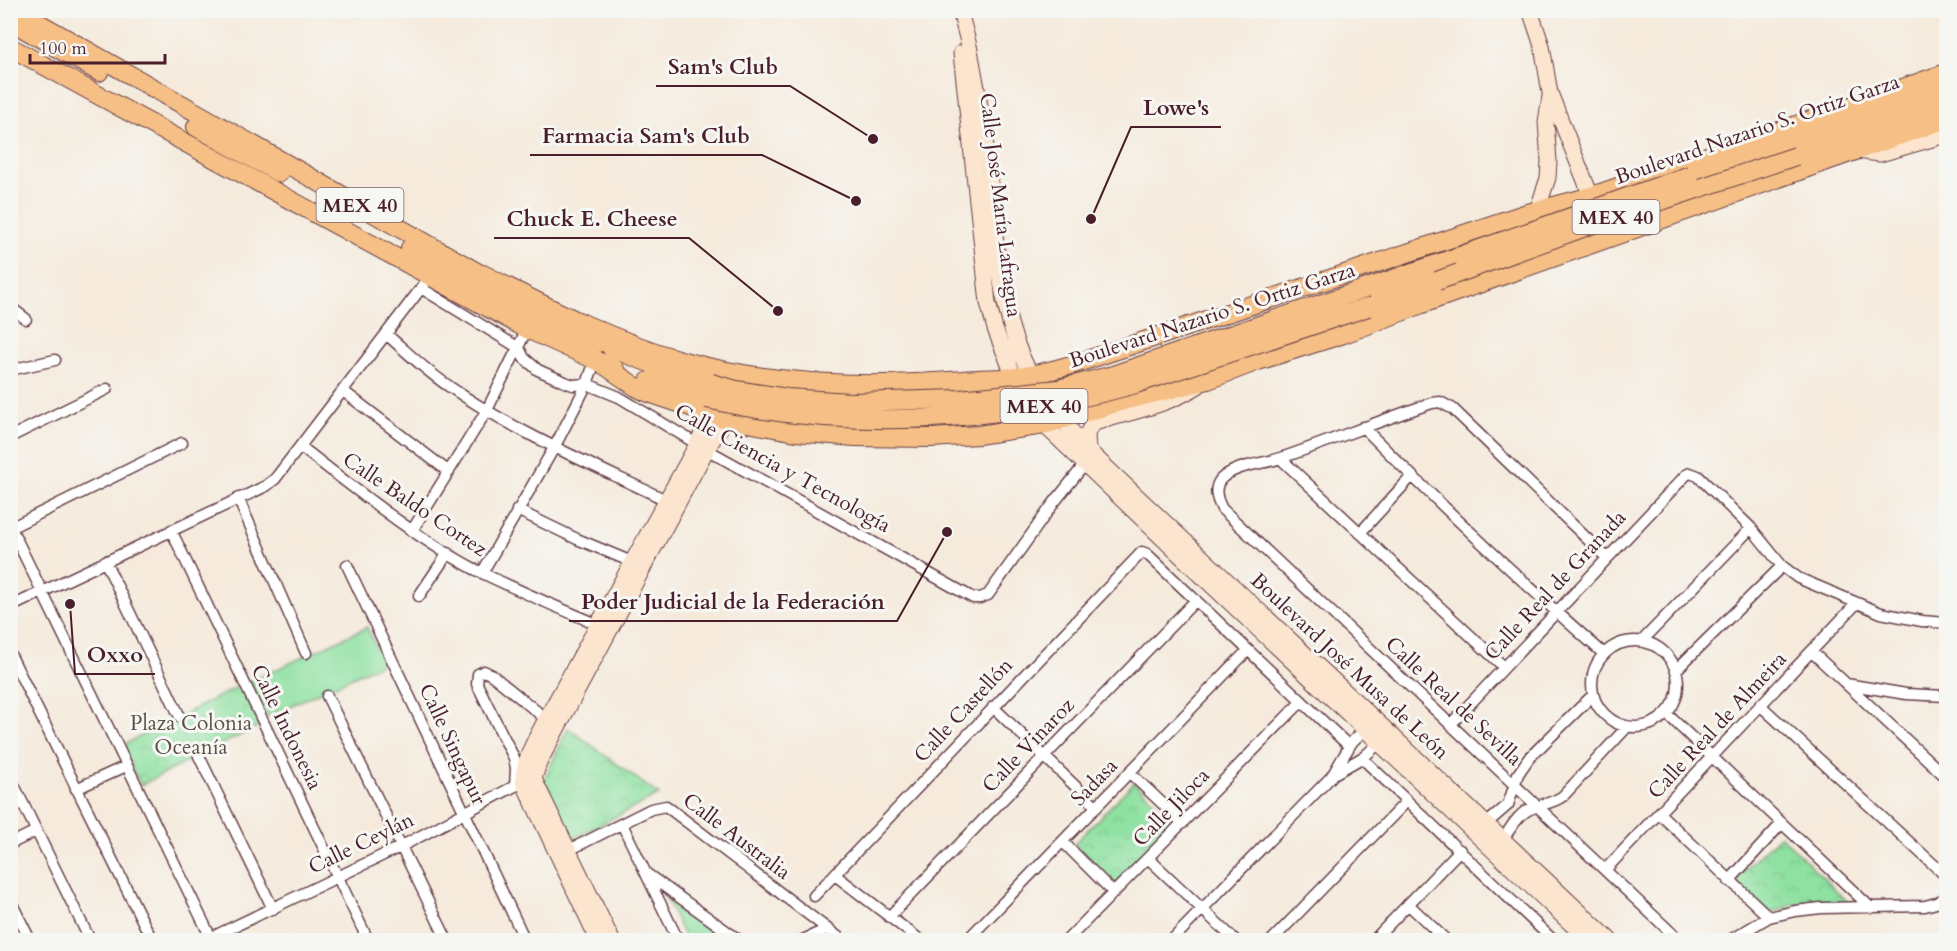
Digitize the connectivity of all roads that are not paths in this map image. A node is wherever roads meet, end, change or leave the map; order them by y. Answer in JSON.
{"nodes":[{"id":1,"x":16,"y":10,"type":"edge"},
{"id":2,"x":960,"y":10,"type":"edge"},
{"id":3,"x":1530,"y":10,"type":"edge"},
{"id":4,"x":10,"y":21,"type":"edge"},
{"id":5,"x":965,"y":36,"type":"junction"},
{"id":6,"x":10,"y":47,"type":"edge"},
{"id":7,"x":1946,"y":87,"type":"edge"},
{"id":8,"x":1550,"y":93,"type":"junction"},
{"id":9,"x":1876,"y":128,"type":"junction"},
{"id":10,"x":1946,"y":132,"type":"edge"},
{"id":11,"x":1752,"y":187,"type":"junction"},
{"id":12,"x":1592,"y":196,"type":"junction"},
{"id":13,"x":1536,"y":211,"type":"junction"},
{"id":14,"x":1606,"y":239,"type":"junction"},
{"id":15,"x":995,"y":240,"type":"junction"},
{"id":16,"x":483,"y":274,"type":"junction"},
{"id":17,"x":985,"y":276,"type":"junction"},
{"id":18,"x":1404,"y":276,"type":"junction"},
{"id":19,"x":1332,"y":279,"type":"junction"},
{"id":20,"x":426,"y":282,"type":"junction"},
{"id":21,"x":1422,"y":304,"type":"junction"},
{"id":22,"x":1373,"y":305,"type":"junction"},
{"id":23,"x":10,"y":307,"type":"edge"},
{"id":24,"x":26,"y":320,"type":"dead end"},
{"id":25,"x":528,"y":329,"type":"junction"},
{"id":26,"x":386,"y":334,"type":"junction"},
{"id":27,"x":519,"y":348,"type":"junction"},
{"id":28,"x":599,"y":357,"type":"junction"},
{"id":29,"x":55,"y":360,"type":"dead end"},
{"id":30,"x":1075,"y":364,"type":"junction"},
{"id":31,"x":10,"y":370,"type":"edge"},
{"id":32,"x":1022,"y":376,"type":"junction"},
{"id":33,"x":988,"y":378,"type":"junction"},
{"id":34,"x":1208,"y":380,"type":"junction"},
{"id":35,"x":587,"y":384,"type":"junction"},
{"id":36,"x":107,"y":389,"type":"dead end"},
{"id":37,"x":343,"y":391,"type":"junction"},
{"id":38,"x":714,"y":404,"type":"junction"},
{"id":39,"x":1103,"y":406,"type":"junction"},
{"id":40,"x":488,"y":410,"type":"junction"},
{"id":41,"x":1063,"y":420,"type":"junction"},
{"id":42,"x":1044,"y":425,"type":"junction"},
{"id":43,"x":1363,"y":427,"type":"junction"},
{"id":44,"x":978,"y":435,"type":"junction"},
{"id":45,"x":10,"y":437,"type":"edge"},
{"id":46,"x":182,"y":443,"type":"dead end"},
{"id":47,"x":555,"y":446,"type":"junction"},
{"id":48,"x":702,"y":446,"type":"junction"},
{"id":49,"x":301,"y":447,"type":"junction"},
{"id":50,"x":1087,"y":457,"type":"junction"},
{"id":51,"x":1280,"y":458,"type":"junction"},
{"id":52,"x":449,"y":472,"type":"junction"},
{"id":53,"x":1412,"y":476,"type":"junction"},
{"id":54,"x":238,"y":498,"type":"junction"},
{"id":55,"x":666,"y":500,"type":"junction"},
{"id":56,"x":517,"y":510,"type":"junction"},
{"id":57,"x":11,"y":527,"type":"edge"},
{"id":58,"x":1751,"y":528,"type":"junction"},
{"id":59,"x":413,"y":529,"type":"junction"},
{"id":60,"x":171,"y":530,"type":"junction"},
{"id":61,"x":1360,"y":533,"type":"junction"},
{"id":62,"x":448,"y":553,"type":"junction"},
{"id":63,"x":1607,"y":558,"type":"junction"},
{"id":64,"x":105,"y":561,"type":"junction"},
{"id":65,"x":633,"y":561,"type":"junction"},
{"id":66,"x":346,"y":565,"type":"dead end"},
{"id":67,"x":1782,"y":566,"type":"junction"},
{"id":68,"x":482,"y":573,"type":"junction"},
{"id":69,"x":42,"y":592,"type":"junction"},
{"id":70,"x":419,"y":596,"type":"dead end"},
{"id":71,"x":1196,"y":600,"type":"junction"},
{"id":72,"x":1856,"y":604,"type":"junction"},
{"id":73,"x":10,"y":607,"type":"edge"},
{"id":74,"x":1557,"y":613,"type":"junction"},
{"id":75,"x":1947,"y":623,"type":"edge"},
{"id":76,"x":604,"y":627,"type":"junction"},
{"id":77,"x":1642,"y":641,"type":"junction"},
{"id":78,"x":1248,"y":650,"type":"junction"},
{"id":79,"x":1812,"y":652,"type":"junction"},
{"id":80,"x":306,"y":653,"type":"dead end"},
{"id":81,"x":10,"y":654,"type":"edge"},
{"id":82,"x":1604,"y":654,"type":"junction"},
{"id":83,"x":1504,"y":668,"type":"junction"},
{"id":84,"x":1676,"y":670,"type":"junction"},
{"id":85,"x":1846,"y":684,"type":"junction"},
{"id":86,"x":1593,"y":694,"type":"junction"},
{"id":87,"x":327,"y":696,"type":"dead end"},
{"id":88,"x":1947,"y":696,"type":"edge"},
{"id":89,"x":1302,"y":701,"type":"junction"},
{"id":90,"x":1760,"y":705,"type":"junction"},
{"id":91,"x":993,"y":707,"type":"junction"},
{"id":92,"x":1667,"y":714,"type":"junction"},
{"id":93,"x":180,"y":717,"type":"dead end"},
{"id":94,"x":552,"y":723,"type":"junction"},
{"id":95,"x":1451,"y":724,"type":"junction"},
{"id":96,"x":1627,"y":728,"type":"junction"},
{"id":97,"x":1365,"y":729,"type":"junction"},
{"id":98,"x":1379,"y":743,"type":"junction"},
{"id":99,"x":1349,"y":746,"type":"junction"},
{"id":100,"x":199,"y":756,"type":"dead end"},
{"id":101,"x":1044,"y":756,"type":"junction"},
{"id":102,"x":1415,"y":756,"type":"junction"},
{"id":103,"x":1362,"y":758,"type":"junction"},
{"id":104,"x":1712,"y":758,"type":"junction"},
{"id":105,"x":126,"y":766,"type":"junction"},
{"id":106,"x":1130,"y":773,"type":"junction"},
{"id":107,"x":1332,"y":776,"type":"junction"},
{"id":108,"x":10,"y":777,"type":"edge"},
{"id":109,"x":1947,"y":777,"type":"edge"},
{"id":110,"x":524,"y":782,"type":"junction"},
{"id":111,"x":1514,"y":784,"type":"junction"},
{"id":112,"x":76,"y":789,"type":"junction"},
{"id":113,"x":1407,"y":801,"type":"junction"},
{"id":114,"x":1097,"y":807,"type":"junction"},
{"id":115,"x":1536,"y":807,"type":"junction"},
{"id":116,"x":465,"y":813,"type":"junction"},
{"id":117,"x":1660,"y":814,"type":"junction"},
{"id":118,"x":1183,"y":823,"type":"junction"},
{"id":119,"x":1487,"y":823,"type":"junction"},
{"id":120,"x":1782,"y":823,"type":"junction"},
{"id":121,"x":622,"y":824,"type":"junction"},
{"id":122,"x":36,"y":831,"type":"junction"},
{"id":123,"x":1503,"y":839,"type":"junction"},
{"id":124,"x":1063,"y":842,"type":"junction"},
{"id":125,"x":10,"y":844,"type":"edge"},
{"id":126,"x":400,"y":847,"type":"junction"},
{"id":127,"x":569,"y":850,"type":"junction"},
{"id":128,"x":1460,"y":850,"type":"junction"},
{"id":129,"x":1148,"y":858,"type":"junction"},
{"id":130,"x":1605,"y":870,"type":"junction"},
{"id":131,"x":647,"y":874,"type":"junction"},
{"id":132,"x":835,"y":875,"type":"junction"},
{"id":133,"x":337,"y":876,"type":"junction"},
{"id":134,"x":1947,"y":876,"type":"edge"},
{"id":135,"x":1729,"y":880,"type":"junction"},
{"id":136,"x":1114,"y":893,"type":"junction"},
{"id":137,"x":814,"y":896,"type":"dead end"},
{"id":138,"x":1947,"y":897,"type":"edge"},
{"id":139,"x":10,"y":900,"type":"edge"},
{"id":140,"x":1408,"y":904,"type":"junction"},
{"id":141,"x":1871,"y":908,"type":"junction"},
{"id":142,"x":273,"y":909,"type":"junction"},
{"id":143,"x":1202,"y":909,"type":"junction"},
{"id":144,"x":1566,"y":909,"type":"junction"},
{"id":145,"x":889,"y":917,"type":"junction"},
{"id":146,"x":1769,"y":917,"type":"junction"},
{"id":147,"x":827,"y":929,"type":"junction"},
{"id":148,"x":30,"y":940,"type":"edge"},
{"id":149,"x":90,"y":940,"type":"edge"},
{"id":150,"x":152,"y":940,"type":"edge"},
{"id":151,"x":209,"y":940,"type":"edge"},
{"id":152,"x":368,"y":940,"type":"edge"},
{"id":153,"x":447,"y":940,"type":"edge"},
{"id":154,"x":525,"y":940,"type":"edge"},
{"id":155,"x":598,"y":940,"type":"edge"},
{"id":156,"x":612,"y":940,"type":"edge"},
{"id":157,"x":678,"y":940,"type":"edge"},
{"id":158,"x":740,"y":940,"type":"edge"},
{"id":159,"x":803,"y":940,"type":"edge"},
{"id":160,"x":842,"y":940,"type":"edge"},
{"id":161,"x":920,"y":940,"type":"edge"},
{"id":162,"x":967,"y":940,"type":"edge"},
{"id":163,"x":1068,"y":940,"type":"edge"},
{"id":164,"x":1172,"y":940,"type":"edge"},
{"id":165,"x":1235,"y":940,"type":"edge"},
{"id":166,"x":1272,"y":940,"type":"edge"},
{"id":167,"x":1374,"y":940,"type":"edge"},
{"id":168,"x":1446,"y":940,"type":"edge"},
{"id":169,"x":1553,"y":940,"type":"edge"},
{"id":170,"x":1588,"y":940,"type":"edge"},
{"id":171,"x":1610,"y":940,"type":"edge"},
{"id":172,"x":1678,"y":940,"type":"edge"},
{"id":173,"x":1730,"y":940,"type":"edge"}],
"edges":[{"from":1,"to":16,"type":"highway","name":"Boulevard Nazario S. Ortiz Garza","number":"MEX 40"},
{"from":2,"to":5,"type":"main road","name":"Calle José María Lafragua"},
{"from":3,"to":8,"type":"main road"},
{"from":4,"to":28,"type":"highway"},
{"from":5,"to":15,"type":"main road","name":"Calle José María Lafragua"},
{"from":5,"to":17,"type":"main road","name":"Calle José María Lafragua"},
{"from":6,"to":20,"type":"highway","name":"Boulevard Nazario S. Ortiz Garza","number":"MEX 40"},
{"from":7,"to":9,"type":"highway","name":"Boulevard Nazario S. Ortiz Garza","number":"MEX 40"},
{"from":7,"to":12,"type":"highway"},
{"from":7,"to":18,"type":"highway","name":"Boulevard Nazario S. Ortiz Garza","number":"MEX 40","bridge":true},
{"from":8,"to":12,"type":"main road"},
{"from":8,"to":13,"type":"main road"},
{"from":9,"to":11,"type":"highway"},
{"from":9,"to":22,"type":"highway","name":"Boulevard Nazario S. Ortiz Garza","number":"MEX 40","bridge":true},
{"from":10,"to":11,"type":"highway"},
{"from":11,"to":14,"type":"highway"},
{"from":12,"to":13,"type":"highway"},
{"from":12,"to":14,"type":"main road"},
{"from":13,"to":19,"type":"highway"},
{"from":14,"to":21,"type":"highway"},
{"from":15,"to":17,"type":"main road"},
{"from":15,"to":32,"type":"main road","name":"Calle José María Lafragua"},
{"from":16,"to":28,"type":"highway","name":"Boulevard Nazario S. Ortiz Garza","number":"MEX 40"},
{"from":16,"to":33,"type":"highway"},
{"from":17,"to":32,"type":"main road","name":"Calle José María Lafragua"},
{"from":18,"to":19,"type":"highway"},
{"from":18,"to":38,"type":"highway","name":"Boulevard Nazario S. Ortiz Garza","number":"MEX 40","bridge":true},
{"from":19,"to":30,"type":"highway"},
{"from":20,"to":25,"type":"highway","name":"Boulevard Nazario S. Ortiz Garza","number":"MEX 40"},
{"from":20,"to":26,"type":"street"},
{"from":20,"to":27,"type":"street","name":"Calle Ciencia y Tecnología"},
{"from":21,"to":22,"type":"highway"},
{"from":21,"to":34,"type":"highway"},
{"from":22,"to":38,"type":"highway","name":"Boulevard Nazario S. Ortiz Garza","number":"MEX 40","bridge":true},
{"from":23,"to":24,"type":"street"},
{"from":25,"to":27,"type":"street"},
{"from":25,"to":28,"type":"highway","name":"Boulevard Nazario S. Ortiz Garza","number":"MEX 40"},
{"from":26,"to":37,"type":"street"},
{"from":26,"to":40,"type":"street"},
{"from":27,"to":35,"type":"street","name":"Calle Ciencia y Tecnología"},
{"from":27,"to":40,"type":"street"},
{"from":28,"to":35,"type":"street"},
{"from":28,"to":38,"type":"highway","name":"Boulevard Nazario S. Ortiz Garza","number":"MEX 40"},
{"from":28,"to":38,"type":"highway"},
{"from":29,"to":31,"type":"street"},
{"from":30,"to":32,"type":"highway"},
{"from":30,"to":39,"type":"highway"},
{"from":32,"to":33,"type":"highway"},
{"from":32,"to":41,"type":"main road","name":"Boulevard José Musa de León"},
{"from":32,"to":42,"type":"main road","name":"Boulevard José Musa de León"},
{"from":33,"to":44,"type":"highway"},
{"from":34,"to":39,"type":"highway"},
{"from":34,"to":50,"type":"main road"},
{"from":35,"to":47,"type":"street"},
{"from":35,"to":48,"type":"street","name":"Calle Ciencia y Tecnología"},
{"from":36,"to":45,"type":"street"},
{"from":37,"to":49,"type":"street"},
{"from":37,"to":52,"type":"street"},
{"from":38,"to":44,"type":"highway"},
{"from":38,"to":48,"type":"main road"},
{"from":39,"to":41,"type":"highway"},
{"from":40,"to":47,"type":"street"},
{"from":40,"to":52,"type":"street"},
{"from":41,"to":42,"type":"highway"},
{"from":41,"to":50,"type":"main road","name":"Boulevard José Musa de León"},
{"from":42,"to":44,"type":"highway"},
{"from":42,"to":50,"type":"main road","name":"Boulevard José Musa de León"},
{"from":43,"to":51,"type":"street"},
{"from":43,"to":53,"type":"street"},
{"from":43,"to":63,"type":"street"},
{"from":46,"to":57,"type":"street"},
{"from":47,"to":55,"type":"street"},
{"from":47,"to":56,"type":"street"},
{"from":48,"to":50,"type":"street","name":"Calle Ciencia y Tecnología"},
{"from":48,"to":55,"type":"main road"},
{"from":48,"to":76,"type":"main road"},
{"from":49,"to":54,"type":"street"},
{"from":49,"to":59,"type":"street","name":"Calle Baldo Cortez"},
{"from":50,"to":97,"type":"main road","name":"Boulevard José Musa de León"},
{"from":50,"to":102,"type":"main road","name":"Boulevard José Musa de León"},
{"from":51,"to":61,"type":"street"},
{"from":51,"to":95,"type":"street","name":"Calle Real de Sevilla"},
{"from":52,"to":59,"type":"street"},
{"from":53,"to":61,"type":"street"},
{"from":53,"to":74,"type":"street"},
{"from":54,"to":60,"type":"street"},
{"from":54,"to":80,"type":"street"},
{"from":55,"to":65,"type":"main road"},
{"from":56,"to":65,"type":"street"},
{"from":56,"to":68,"type":"street"},
{"from":57,"to":69,"type":"street"},
{"from":58,"to":63,"type":"street","name":"Calle Real de Granada"},
{"from":58,"to":67,"type":"street"},
{"from":58,"to":77,"type":"street"},
{"from":59,"to":62,"type":"street","name":"Calle Baldo Cortez"},
{"from":60,"to":64,"type":"street"},
{"from":60,"to":133,"type":"street","name":"Calle Indonesia"},
{"from":61,"to":83,"type":"street"},
{"from":62,"to":68,"type":"street","name":"Calle Baldo Cortez"},
{"from":62,"to":70,"type":"street"},
{"from":63,"to":74,"type":"street","name":"Calle Real de Granada"},
{"from":64,"to":69,"type":"street"},
{"from":64,"to":93,"type":"street"},
{"from":65,"to":76,"type":"main road"},
{"from":66,"to":116,"type":"street","name":"Calle Singapur"},
{"from":67,"to":72,"type":"street"},
{"from":67,"to":84,"type":"street"},
{"from":68,"to":76,"type":"street","name":"Calle Baldo Cortez"},
{"from":69,"to":73,"type":"street"},
{"from":69,"to":105,"type":"street"},
{"from":71,"to":78,"type":"street"},
{"from":71,"to":91,"type":"street","name":"Calle Castellón"},
{"from":71,"to":101,"type":"street","name":"Calle Vinaroz"},
{"from":72,"to":75,"type":"street"},
{"from":72,"to":79,"type":"street","name":"Calle Real de Almeira"},
{"from":74,"to":82,"type":"street"},
{"from":74,"to":83,"type":"street","name":"Calle Real de Granada"},
{"from":76,"to":94,"type":"main road"},
{"from":77,"to":82,"type":"street"},
{"from":77,"to":84,"type":"street"},
{"from":78,"to":89,"type":"street"},
{"from":78,"to":106,"type":"street","name":"Sadasa"},
{"from":79,"to":85,"type":"street"},
{"from":79,"to":90,"type":"street","name":"Calle Real de Almeira"},
{"from":81,"to":112,"type":"street"},
{"from":82,"to":86,"type":"street"},
{"from":83,"to":95,"type":"street","name":"Calle Real de Granada"},
{"from":84,"to":92,"type":"street"},
{"from":85,"to":88,"type":"street"},
{"from":85,"to":109,"type":"street"},
{"from":86,"to":96,"type":"street"},
{"from":86,"to":111,"type":"street"},
{"from":87,"to":126,"type":"street"},
{"from":89,"to":99,"type":"street"},
{"from":89,"to":118,"type":"street","name":"Calle Jiloca"},
{"from":90,"to":104,"type":"street","name":"Calle Real de Almeira"},
{"from":90,"to":134,"type":"street"},
{"from":91,"to":101,"type":"street"},
{"from":91,"to":132,"type":"street","name":"Calle Castellón"},
{"from":92,"to":96,"type":"street"},
{"from":92,"to":104,"type":"street"},
{"from":94,"to":110,"type":"main road"},
{"from":94,"to":110,"type":"street"},
{"from":95,"to":111,"type":"street","name":"Calle Real de Sevilla"},
{"from":96,"to":115,"type":"street"},
{"from":97,"to":98,"type":"main road","name":"Boulevard José Musa de León"},
{"from":97,"to":99,"type":"street"},
{"from":97,"to":102,"type":"main road"},
{"from":98,"to":103,"type":"street"},
{"from":98,"to":144,"type":"main road","name":"Boulevard José Musa de León"},
{"from":99,"to":107,"type":"street"},
{"from":100,"to":142,"type":"street"},
{"from":101,"to":114,"type":"street"},
{"from":101,"to":145,"type":"street","name":"Calle Vinaroz"},
{"from":102,"to":119,"type":"main road","name":"Boulevard José Musa de León"},
{"from":103,"to":107,"type":"street"},
{"from":103,"to":113,"type":"street"},
{"from":104,"to":117,"type":"street","name":"Calle Real de Almeira"},
{"from":104,"to":120,"type":"street"},
{"from":105,"to":112,"type":"street"},
{"from":105,"to":151,"type":"street"},
{"from":106,"to":114,"type":"street","name":"Sadasa"},
{"from":106,"to":118,"type":"street"},
{"from":107,"to":143,"type":"street"},
{"from":108,"to":122,"type":"street"},
{"from":110,"to":116,"type":"street","name":"Calle Ceylán"},
{"from":110,"to":127,"type":"main road"},
{"from":110,"to":155,"type":"main road"},
{"from":111,"to":115,"type":"street","name":"Calle Real de Sevilla"},
{"from":111,"to":119,"type":"street"},
{"from":112,"to":150,"type":"street"},
{"from":113,"to":128,"type":"street"},
{"from":113,"to":166,"type":"street"},
{"from":114,"to":124,"type":"street","name":"Sadasa"},
{"from":115,"to":123,"type":"street"},
{"from":115,"to":130,"type":"street","name":"Calle Real de Sevilla"},
{"from":116,"to":126,"type":"street","name":"Calle Ceylán"},
{"from":116,"to":154,"type":"street","name":"Calle Singapur"},
{"from":117,"to":130,"type":"street","name":"Calle Real de Almeira"},
{"from":117,"to":135,"type":"street"},
{"from":118,"to":129,"type":"street","name":"Calle Jiloca"},
{"from":119,"to":123,"type":"main road","name":"Boulevard José Musa de León"},
{"from":120,"to":135,"type":"street"},
{"from":120,"to":141,"type":"street"},
{"from":121,"to":127,"type":"street","name":"Calle Australia"},
{"from":121,"to":131,"type":"street"},
{"from":121,"to":147,"type":"street","name":"Calle Australia"},
{"from":122,"to":125,"type":"street"},
{"from":122,"to":149,"type":"street"},
{"from":123,"to":144,"type":"main road","name":"Boulevard José Musa de León"},
{"from":124,"to":136,"type":"street"},
{"from":124,"to":162,"type":"street","name":"Sadasa"},
{"from":126,"to":133,"type":"street","name":"Calle Ceylán"},
{"from":126,"to":153,"type":"street"},
{"from":127,"to":156,"type":"main road"},
{"from":128,"to":140,"type":"street"},
{"from":128,"to":169,"type":"street"},
{"from":129,"to":136,"type":"street","name":"Calle Jiloca"},
{"from":129,"to":143,"type":"street"},
{"from":130,"to":172,"type":"street","name":"Calle Real de Sevilla"},
{"from":131,"to":157,"type":"street"},
{"from":131,"to":158,"type":"street"},
{"from":132,"to":137,"type":"street","name":"Calle Castellón"},
{"from":132,"to":145,"type":"street"},
{"from":133,"to":142,"type":"street","name":"Calle Ceylán"},
{"from":133,"to":152,"type":"street","name":"Calle Indonesia"},
{"from":135,"to":146,"type":"street"},
{"from":136,"to":163,"type":"street","name":"Calle Jiloca"},
{"from":138,"to":141,"type":"street"},
{"from":139,"to":148,"type":"street"},
{"from":140,"to":167,"type":"street"},
{"from":140,"to":168,"type":"street"},
{"from":141,"to":146,"type":"street"},
{"from":142,"to":151,"type":"street","name":"Calle Ceylán"},
{"from":143,"to":164,"type":"street"},
{"from":143,"to":165,"type":"street"},
{"from":144,"to":170,"type":"main road","name":"Boulevard José Musa de León"},
{"from":144,"to":171,"type":"main road","name":"Boulevard José Musa de León"},
{"from":145,"to":161,"type":"street"},
{"from":146,"to":173,"type":"street"},
{"from":147,"to":159,"type":"street"},
{"from":147,"to":160,"type":"street","name":"Calle Australia"}]}
